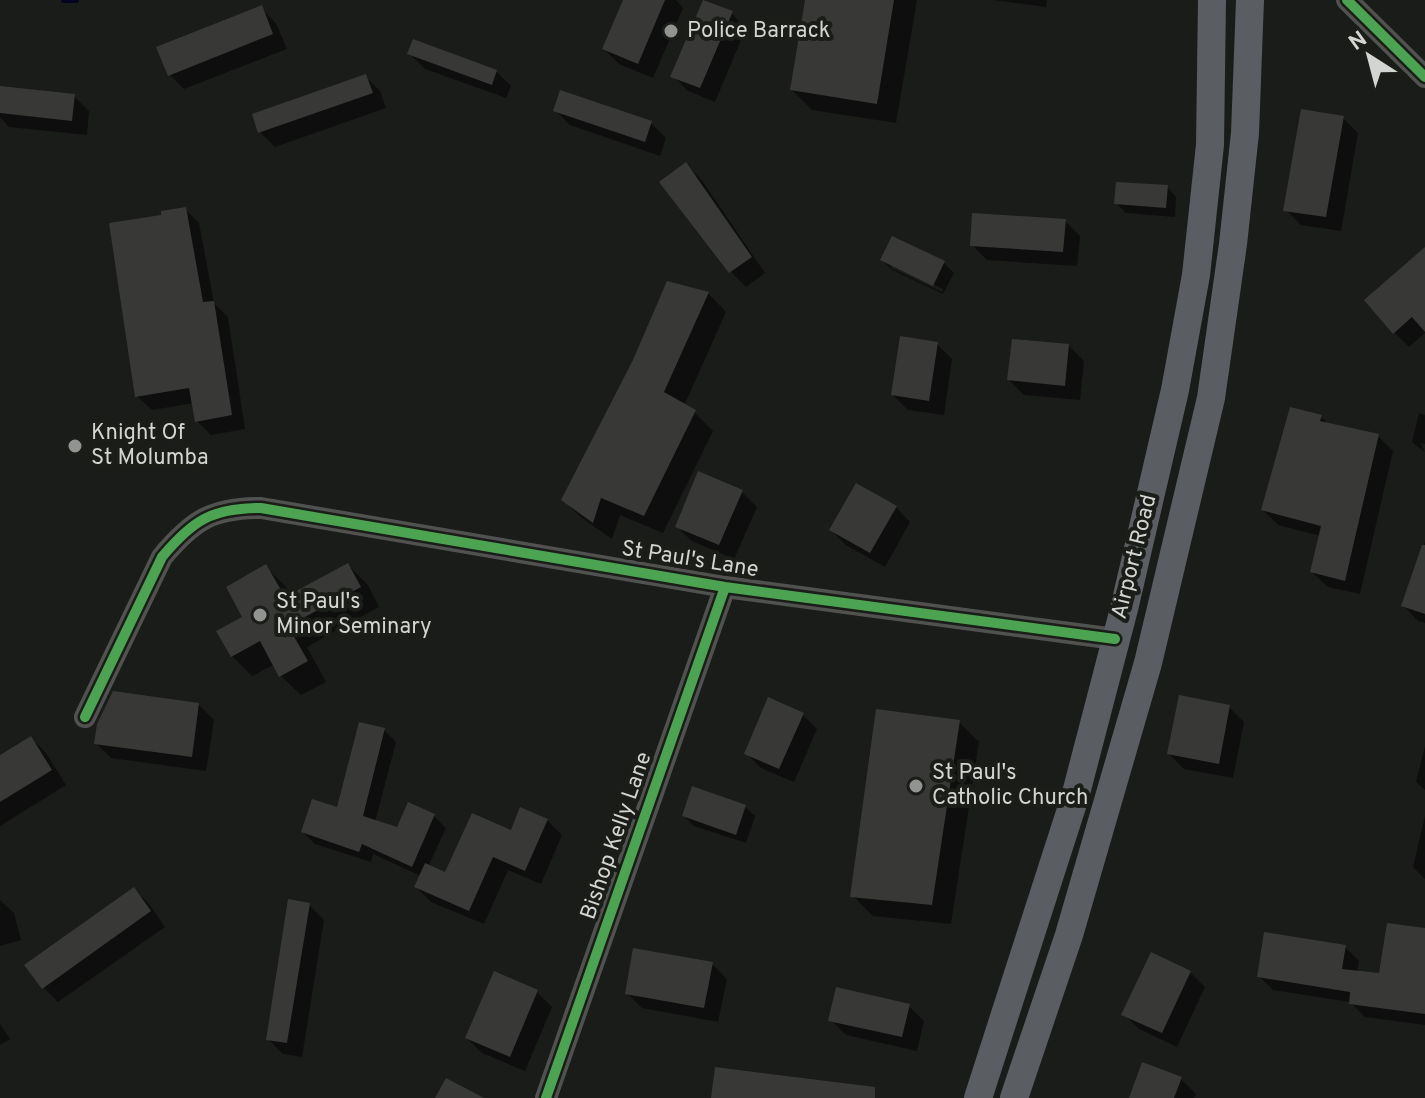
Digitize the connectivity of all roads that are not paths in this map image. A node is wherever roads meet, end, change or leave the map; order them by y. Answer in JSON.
{"nodes":[{"id":1,"x":1212,"y":0,"type":"edge"},
{"id":2,"x":1250,"y":0,"type":"edge"},
{"id":3,"x":1347,"y":0,"type":"edge"},
{"id":4,"x":1425,"y":77,"type":"edge"},
{"id":5,"x":725,"y":587,"type":"junction"},
{"id":6,"x":1115,"y":639,"type":"junction"},
{"id":7,"x":85,"y":717,"type":"dead end"},
{"id":8,"x":546,"y":1098,"type":"edge"},
{"id":9,"x":978,"y":1098,"type":"edge"},
{"id":10,"x":1014,"y":1098,"type":"edge"}],
"edges":[{"from":1,"to":6,"type":"main road","name":"Airport Road"},
{"from":2,"to":10,"type":"main road","name":"Airport Road"},
{"from":3,"to":4,"type":"street"},
{"from":5,"to":6,"type":"street","name":"St Paul's Lane"},
{"from":5,"to":7,"type":"street","name":"St Paul's Lane"},
{"from":5,"to":8,"type":"street","name":"Bishop Kelly Lane"},
{"from":6,"to":9,"type":"main road","name":"Airport Road"}]}
